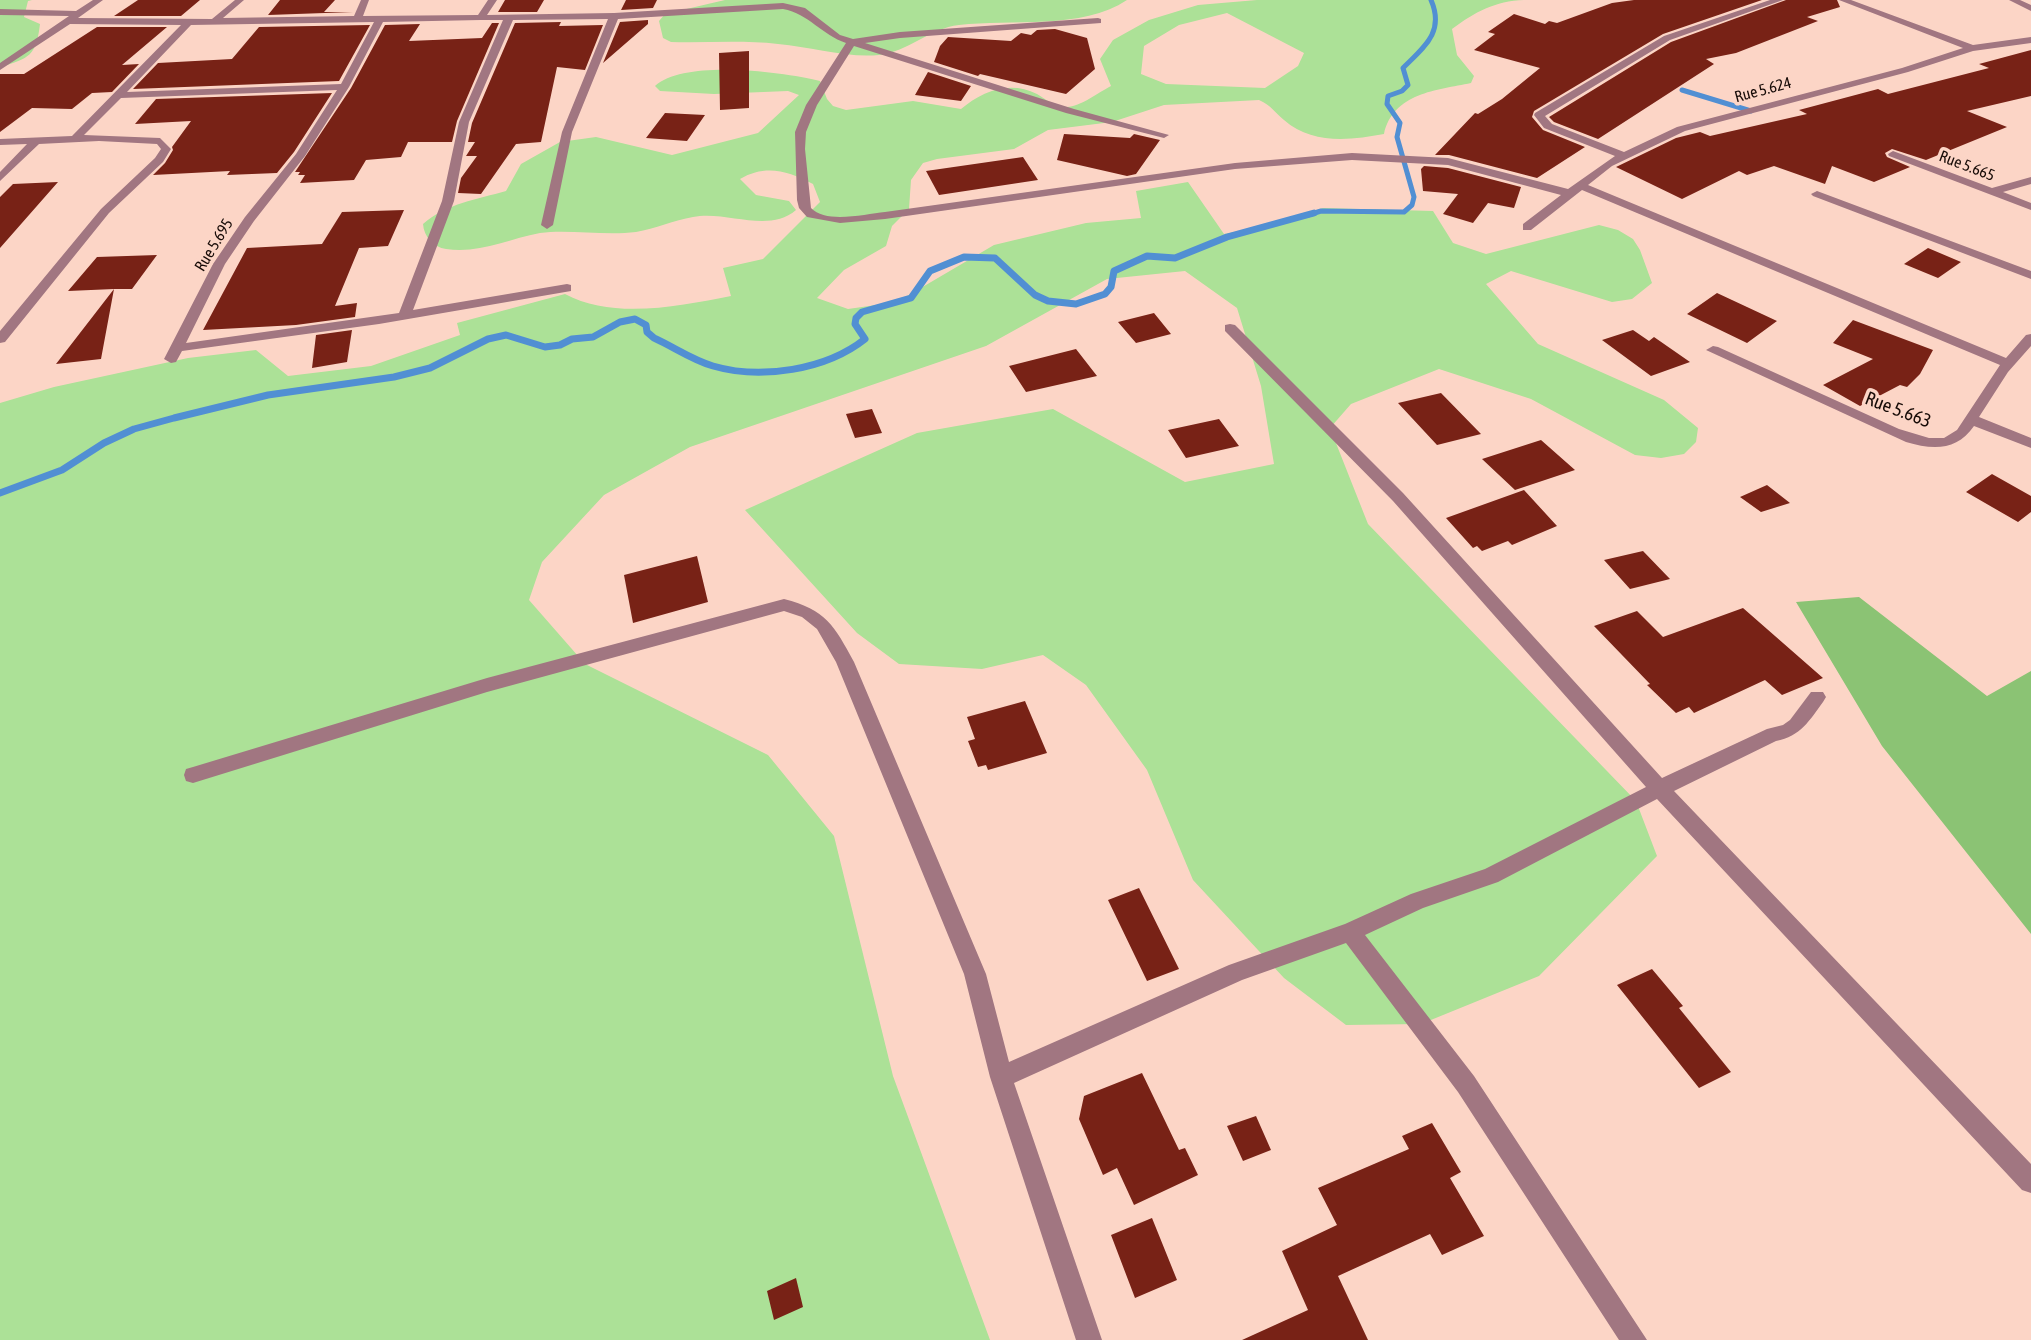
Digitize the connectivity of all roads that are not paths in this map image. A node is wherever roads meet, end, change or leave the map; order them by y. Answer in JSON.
{"nodes":[{"id":1,"x":99,"y":0,"type":"edge"},
{"id":2,"x":240,"y":0,"type":"edge"},
{"id":3,"x":365,"y":0,"type":"edge"},
{"id":4,"x":493,"y":0,"type":"edge"},
{"id":5,"x":1779,"y":0,"type":"edge"},
{"id":6,"x":1843,"y":0,"type":"edge"},
{"id":7,"x":2013,"y":0,"type":"edge"},
{"id":8,"x":781,"y":3,"type":"edge"},
{"id":9,"x":2031,"y":8,"type":"edge"},
{"id":10,"x":0,"y":12,"type":"edge"},
{"id":11,"x":78,"y":14,"type":"junction"},
{"id":12,"x":614,"y":16,"type":"junction"},
{"id":13,"x":480,"y":18,"type":"junction"},
{"id":14,"x":509,"y":18,"type":"junction"},
{"id":15,"x":357,"y":19,"type":"junction"},
{"id":16,"x":380,"y":19,"type":"junction"},
{"id":17,"x":69,"y":21,"type":"junction"},
{"id":18,"x":1098,"y":21,"type":"dead end"},
{"id":19,"x":213,"y":22,"type":"junction"},
{"id":20,"x":187,"y":24,"type":"junction"},
{"id":21,"x":2031,"y":40,"type":"edge"},
{"id":22,"x":852,"y":42,"type":"junction"},
{"id":23,"x":1972,"y":48,"type":"junction"},
{"id":24,"x":0,"y":67,"type":"edge"},
{"id":25,"x":344,"y":87,"type":"junction"},
{"id":26,"x":119,"y":94,"type":"junction"},
{"id":27,"x":1164,"y":135,"type":"dead end"},
{"id":28,"x":75,"y":139,"type":"junction"},
{"id":29,"x":36,"y":141,"type":"junction"},
{"id":30,"x":0,"y":142,"type":"edge"},
{"id":31,"x":1893,"y":155,"type":"dead end"},
{"id":32,"x":1624,"y":156,"type":"junction"},
{"id":33,"x":0,"y":178,"type":"edge"},
{"id":34,"x":2031,"y":180,"type":"edge"},
{"id":35,"x":1574,"y":189,"type":"junction"},
{"id":36,"x":1992,"y":192,"type":"junction"},
{"id":37,"x":1817,"y":194,"type":"dead end"},
{"id":38,"x":2031,"y":206,"type":"edge"},
{"id":39,"x":547,"y":225,"type":"dead end"},
{"id":40,"x":1527,"y":227,"type":"dead end"},
{"id":41,"x":2031,"y":275,"type":"edge"},
{"id":42,"x":566,"y":288,"type":"dead end"},
{"id":43,"x":404,"y":316,"type":"junction"},
{"id":44,"x":1230,"y":328,"type":"dead end"},
{"id":45,"x":2031,"y":338,"type":"edge"},
{"id":46,"x":0,"y":339,"type":"edge"},
{"id":47,"x":1713,"y":350,"type":"dead end"},
{"id":48,"x":2008,"y":364,"type":"junction"},
{"id":49,"x":1970,"y":419,"type":"junction"},
{"id":50,"x":2031,"y":443,"type":"edge"},
{"id":51,"x":1817,"y":697,"type":"dead end"},
{"id":52,"x":193,"y":775,"type":"dead end"},
{"id":53,"x":1661,"y":789,"type":"junction"},
{"id":54,"x":1350,"y":932,"type":"junction"},
{"id":55,"x":1001,"y":1077,"type":"junction"},
{"id":56,"x":2031,"y":1181,"type":"edge"},
{"id":57,"x":1089,"y":1340,"type":"edge"},
{"id":58,"x":1634,"y":1340,"type":"edge"}],
"edges":[{"from":1,"to":11,"type":"street"},
{"from":2,"to":19,"type":"street"},
{"from":3,"to":15,"type":"street"},
{"from":4,"to":13,"type":"street"},
{"from":5,"to":32,"type":"street"},
{"from":6,"to":23,"type":"street"},
{"from":7,"to":9,"type":"street"},
{"from":8,"to":12,"type":"street"},
{"from":8,"to":22,"type":"street"},
{"from":10,"to":11,"type":"street"},
{"from":11,"to":17,"type":"street"},
{"from":12,"to":14,"type":"street"},
{"from":12,"to":39,"type":"street"},
{"from":13,"to":14,"type":"street"},
{"from":13,"to":16,"type":"street"},
{"from":14,"to":43,"type":"street"},
{"from":15,"to":16,"type":"street"},
{"from":15,"to":19,"type":"street"},
{"from":16,"to":25,"type":"street","name":"Rue 5.695"},
{"from":17,"to":20,"type":"street"},
{"from":17,"to":24,"type":"street"},
{"from":18,"to":22,"type":"street"},
{"from":19,"to":20,"type":"street"},
{"from":20,"to":26,"type":"street"},
{"from":21,"to":23,"type":"street","name":"Rue 5.624"},
{"from":22,"to":27,"type":"street"},
{"from":22,"to":35,"type":"street"},
{"from":23,"to":32,"type":"street","name":"Rue 5.624"},
{"from":25,"to":26,"type":"street"},
{"from":25,"to":43,"type":"street","name":"Rue 5.695"},
{"from":26,"to":28,"type":"street"},
{"from":28,"to":29,"type":"street"},
{"from":28,"to":46,"type":"street"},
{"from":29,"to":30,"type":"street"},
{"from":29,"to":33,"type":"street"},
{"from":31,"to":36,"type":"street","name":"Rue 5.665"},
{"from":32,"to":35,"type":"street","name":"Rue 5.624"},
{"from":34,"to":36,"type":"street"},
{"from":35,"to":40,"type":"street","name":"Rue 5.624"},
{"from":35,"to":48,"type":"street"},
{"from":36,"to":38,"type":"street","name":"Rue 5.665"},
{"from":37,"to":41,"type":"street"},
{"from":42,"to":43,"type":"street"},
{"from":44,"to":53,"type":"street"},
{"from":45,"to":48,"type":"street","name":"Rue 5.663"},
{"from":47,"to":49,"type":"street","name":"Rue 5.663"},
{"from":48,"to":49,"type":"street","name":"Rue 5.663"},
{"from":49,"to":50,"type":"street"},
{"from":51,"to":53,"type":"street"},
{"from":52,"to":55,"type":"street"},
{"from":53,"to":54,"type":"street"},
{"from":53,"to":56,"type":"street"},
{"from":54,"to":55,"type":"street"},
{"from":54,"to":58,"type":"street"},
{"from":55,"to":57,"type":"street"}]}
